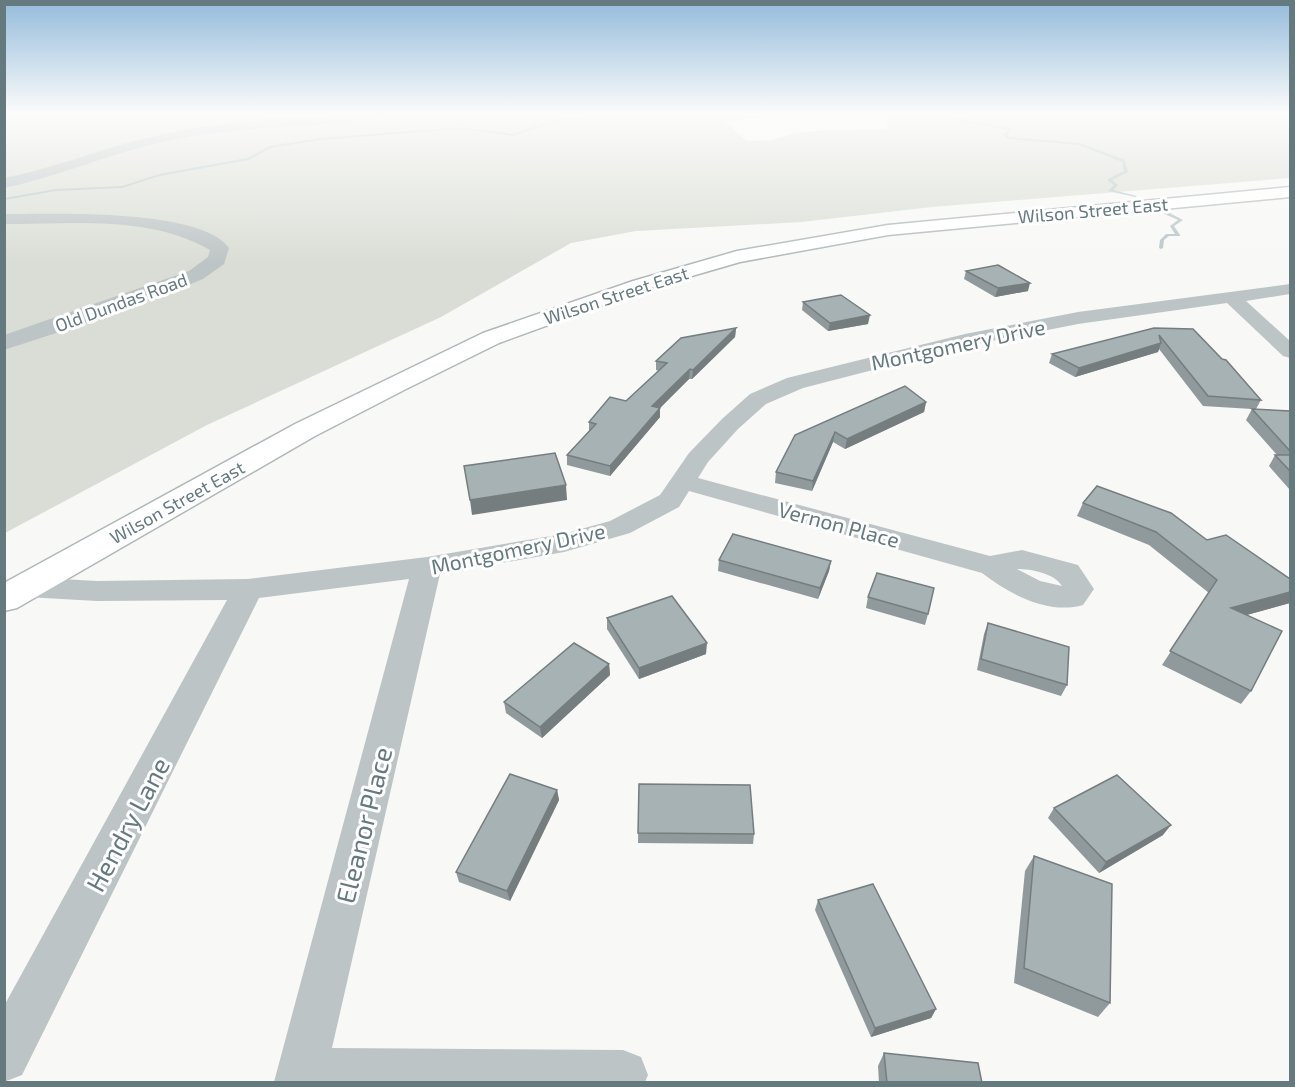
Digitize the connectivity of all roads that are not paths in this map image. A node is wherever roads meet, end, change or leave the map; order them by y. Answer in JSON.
{"nodes":[{"id":1,"x":81,"y":164,"type":"edge"},
{"id":2,"x":4,"y":183,"type":"edge"},
{"id":3,"x":1290,"y":192,"type":"edge"},
{"id":4,"x":4,"y":219,"type":"edge"},
{"id":5,"x":1290,"y":289,"type":"edge"},
{"id":6,"x":1230,"y":296,"type":"junction"},
{"id":7,"x":4,"y":343,"type":"edge"},
{"id":8,"x":1290,"y":352,"type":"edge"},
{"id":9,"x":685,"y":482,"type":"junction"},
{"id":10,"x":992,"y":566,"type":"dead end"},
{"id":11,"x":427,"y":567,"type":"junction"},
{"id":12,"x":248,"y":590,"type":"junction"},
{"id":13,"x":12,"y":591,"type":"edge"},
{"id":14,"x":4,"y":1057,"type":"edge"},
{"id":15,"x":623,"y":1075,"type":"dead end"},
{"id":16,"x":301,"y":1078,"type":"edge"}],
"edges":[{"from":1,"to":2,"type":"street"},
{"from":3,"to":13,"type":"main road","name":"Wilson Street East"},
{"from":4,"to":7,"type":"street","name":"Old Dundas Road"},
{"from":5,"to":6,"type":"street","name":"Montgomery Drive"},
{"from":6,"to":8,"type":"street"},
{"from":6,"to":9,"type":"street","name":"Montgomery Drive"},
{"from":9,"to":10,"type":"street","name":"Vernon Place"},
{"from":9,"to":11,"type":"street","name":"Montgomery Drive"},
{"from":11,"to":12,"type":"street","name":"Montgomery Drive"},
{"from":11,"to":16,"type":"street","name":"Eleanor Place"},
{"from":12,"to":13,"type":"street","name":"Montgomery Drive"},
{"from":12,"to":14,"type":"street","name":"Hendry Lane"},
{"from":15,"to":16,"type":"street"}]}
